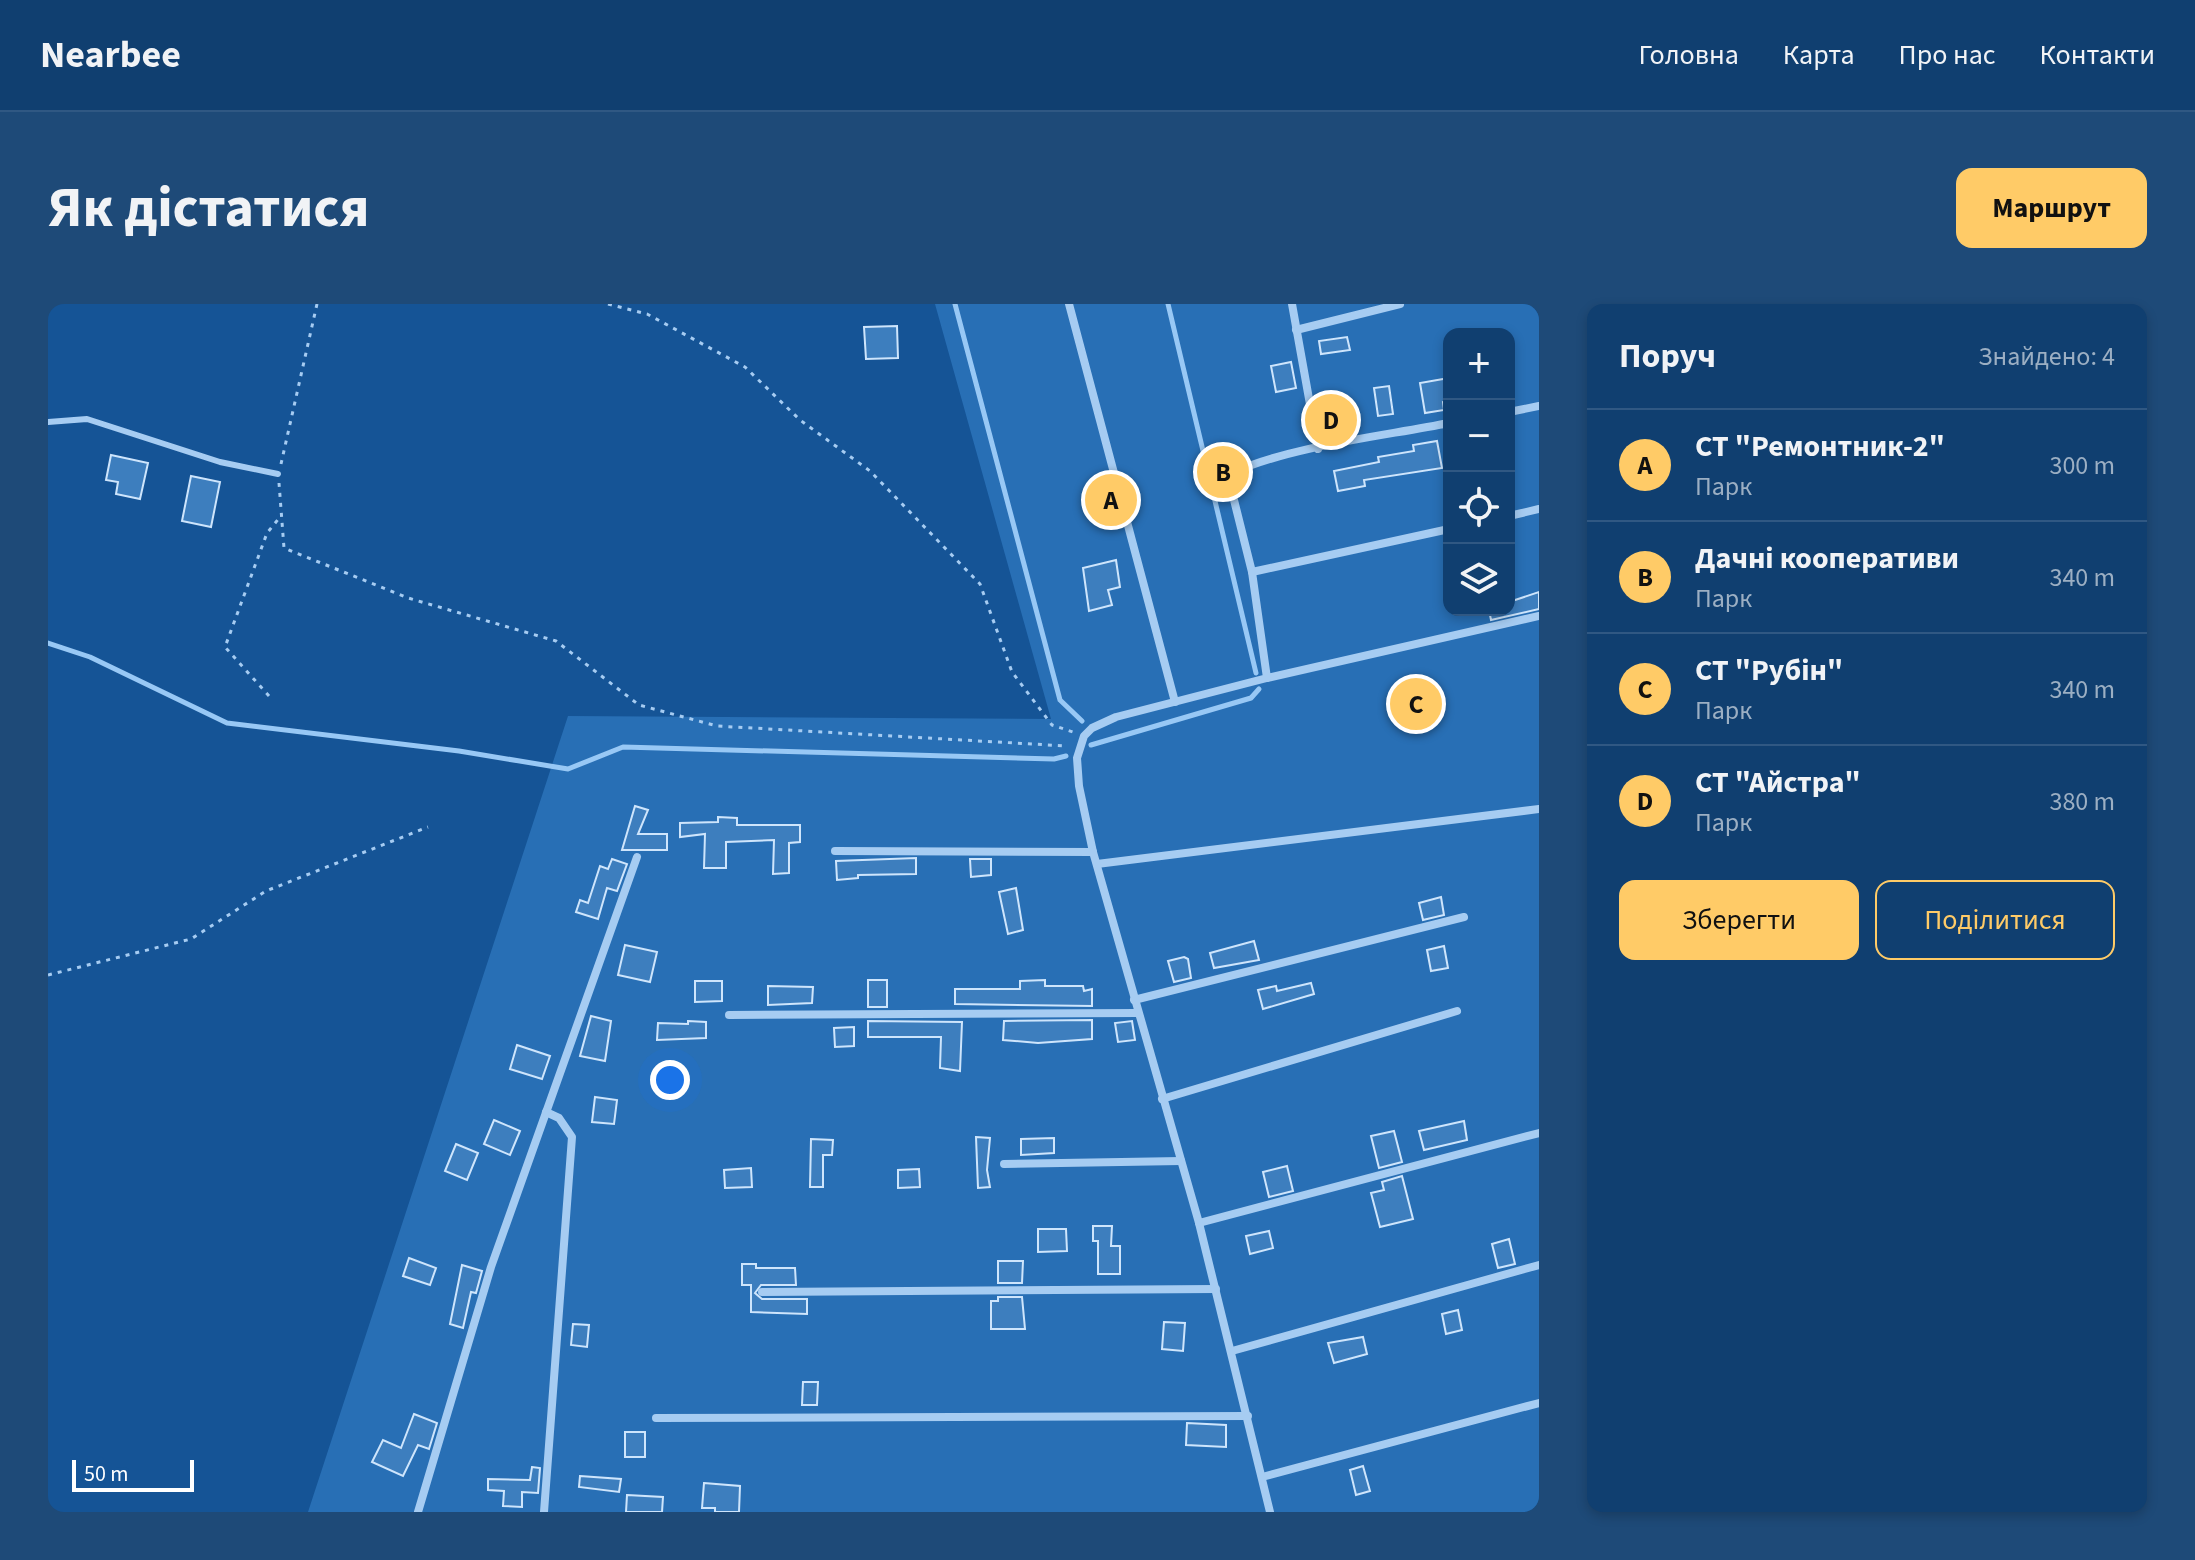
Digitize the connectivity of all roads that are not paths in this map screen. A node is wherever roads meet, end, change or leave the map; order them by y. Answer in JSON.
{"nodes":[{"id":1,"x":1069,"y":304,"type":"edge"},
{"id":2,"x":1292,"y":304,"type":"edge"},
{"id":3,"x":1400,"y":304,"type":"edge"},
{"id":4,"x":1296,"y":330,"type":"junction"},
{"id":5,"x":1539,"y":406,"type":"edge"},
{"id":6,"x":1515,"y":411,"type":"edge"},
{"id":7,"x":48,"y":422,"type":"edge"},
{"id":8,"x":1443,"y":424,"type":"edge"},
{"id":9,"x":1318,"y":449,"type":"junction"},
{"id":10,"x":278,"y":474,"type":"road end"},
{"id":11,"x":1539,"y":509,"type":"edge"},
{"id":12,"x":1515,"y":515,"type":"edge"},
{"id":13,"x":1443,"y":530,"type":"edge"},
{"id":14,"x":1252,"y":572,"type":"junction"},
{"id":15,"x":1539,"y":616,"type":"edge"},
{"id":16,"x":1267,"y":678,"type":"junction"},
{"id":17,"x":1175,"y":702,"type":"junction"},
{"id":18,"x":1539,"y":809,"type":"edge"},
{"id":19,"x":835,"y":851,"type":"dead end"},
{"id":20,"x":1093,"y":852,"type":"junction"},
{"id":21,"x":637,"y":857,"type":"dead end"},
{"id":22,"x":1097,"y":864,"type":"junction"},
{"id":23,"x":1464,"y":917,"type":"dead end"},
{"id":24,"x":1134,"y":1000,"type":"junction"},
{"id":25,"x":1457,"y":1011,"type":"dead end"},
{"id":26,"x":1138,"y":1013,"type":"junction"},
{"id":27,"x":729,"y":1015,"type":"dead end"},
{"id":28,"x":1162,"y":1099,"type":"junction"},
{"id":29,"x":546,"y":1112,"type":"junction"},
{"id":30,"x":1539,"y":1133,"type":"edge"},
{"id":31,"x":1181,"y":1161,"type":"junction"},
{"id":32,"x":1004,"y":1164,"type":"dead end"},
{"id":33,"x":1199,"y":1223,"type":"junction"},
{"id":34,"x":1539,"y":1265,"type":"edge"},
{"id":35,"x":1216,"y":1289,"type":"junction"},
{"id":36,"x":762,"y":1292,"type":"dead end"},
{"id":37,"x":1232,"y":1351,"type":"junction"},
{"id":38,"x":1539,"y":1403,"type":"edge"},
{"id":39,"x":1248,"y":1416,"type":"junction"},
{"id":40,"x":656,"y":1418,"type":"dead end"},
{"id":41,"x":1262,"y":1477,"type":"junction"},
{"id":42,"x":418,"y":1512,"type":"edge"},
{"id":43,"x":544,"y":1512,"type":"edge"},
{"id":44,"x":1270,"y":1512,"type":"edge"}],
"edges":[{"from":1,"to":17,"type":"street"},
{"from":2,"to":4,"type":"street"},
{"from":3,"to":4,"type":"street"},
{"from":4,"to":9,"type":"street"},
{"from":5,"to":6,"type":"street"},
{"from":7,"to":10,"type":"lane"},
{"from":8,"to":9,"type":"street"},
{"from":9,"to":14,"type":"street"},
{"from":11,"to":12,"type":"street"},
{"from":13,"to":14,"type":"street"},
{"from":14,"to":16,"type":"street"},
{"from":15,"to":16,"type":"street"},
{"from":16,"to":17,"type":"street"},
{"from":17,"to":20,"type":"street"},
{"from":18,"to":22,"type":"street"},
{"from":19,"to":20,"type":"street"},
{"from":20,"to":22,"type":"street"},
{"from":21,"to":29,"type":"street"},
{"from":22,"to":24,"type":"street"},
{"from":23,"to":24,"type":"street"},
{"from":24,"to":26,"type":"street"},
{"from":25,"to":28,"type":"street"},
{"from":26,"to":27,"type":"street"},
{"from":26,"to":28,"type":"street"},
{"from":28,"to":31,"type":"street"},
{"from":29,"to":42,"type":"street"},
{"from":29,"to":43,"type":"street"},
{"from":30,"to":33,"type":"street"},
{"from":31,"to":32,"type":"street"},
{"from":31,"to":33,"type":"street"},
{"from":33,"to":35,"type":"street"},
{"from":34,"to":37,"type":"street"},
{"from":35,"to":36,"type":"street"},
{"from":35,"to":37,"type":"street"},
{"from":37,"to":39,"type":"street"},
{"from":38,"to":41,"type":"street"},
{"from":39,"to":40,"type":"street"},
{"from":39,"to":41,"type":"street"},
{"from":41,"to":44,"type":"street"}]}
